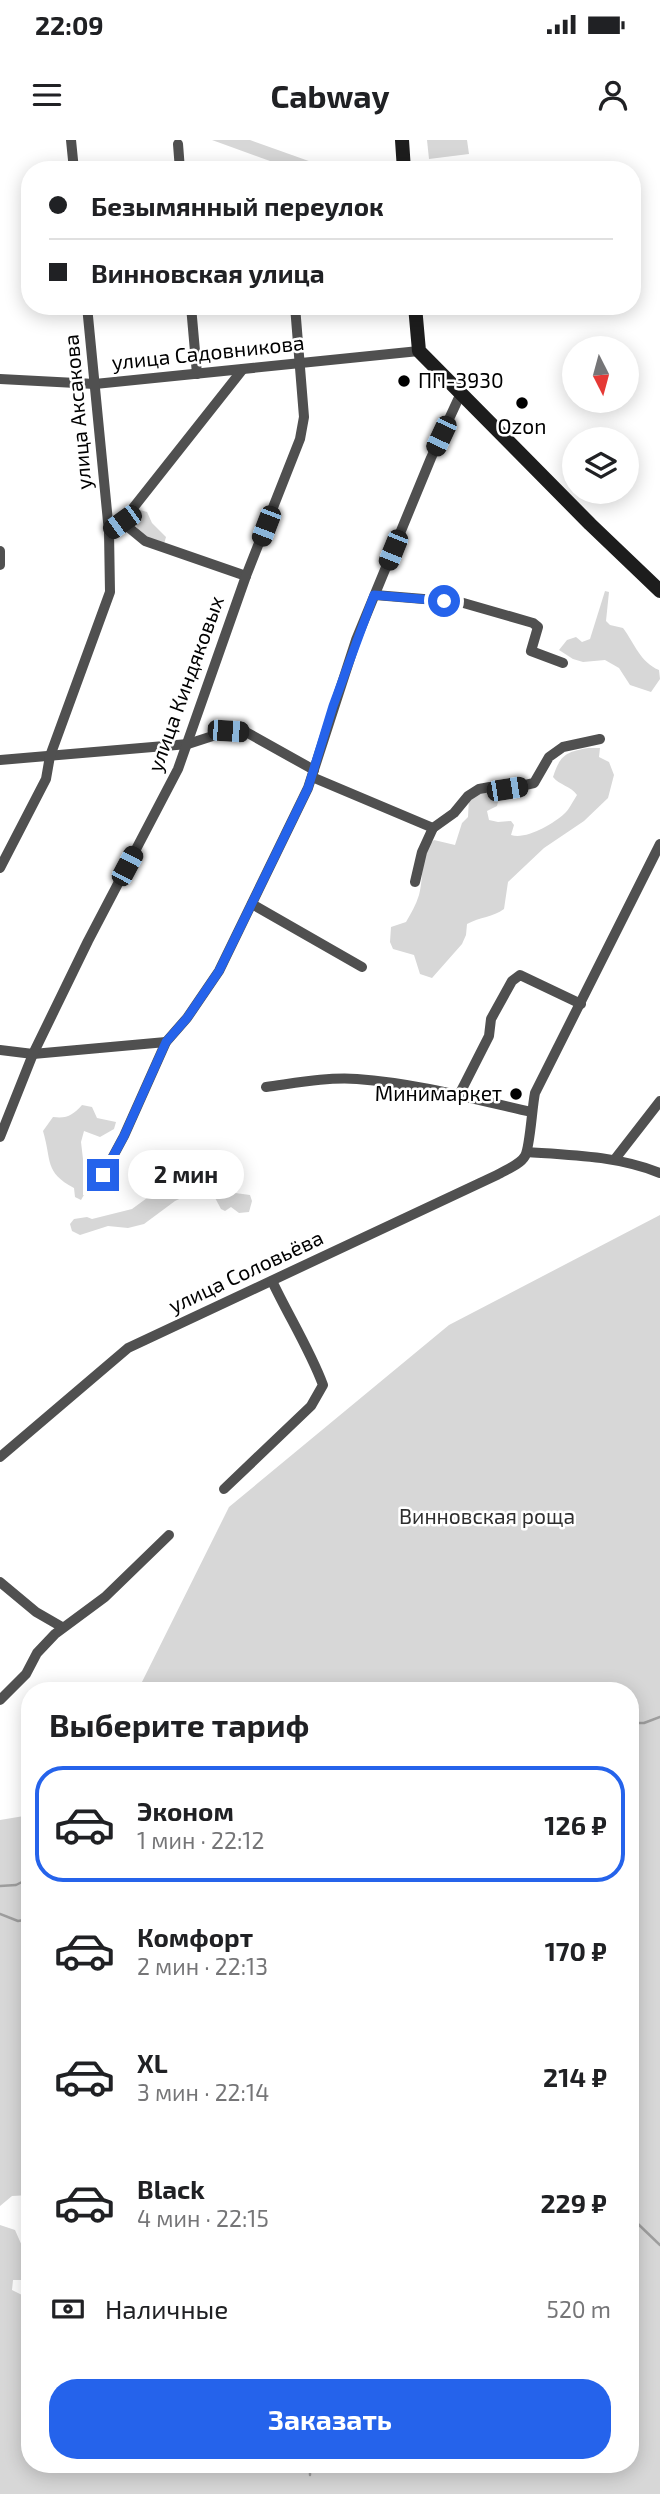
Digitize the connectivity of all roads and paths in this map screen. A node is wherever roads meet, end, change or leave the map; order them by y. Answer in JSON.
{"nodes":[{"id":1,"x":71,"y":140,"type":"edge"},
{"id":2,"x":402,"y":140,"type":"edge"},
{"id":3,"x":178,"y":144,"type":"dead end"},
{"id":4,"x":73,"y":161,"type":"edge"},
{"id":5,"x":179,"y":161,"type":"edge"},
{"id":6,"x":403,"y":161,"type":"edge"},
{"id":7,"x":88,"y":315,"type":"edge"},
{"id":8,"x":192,"y":315,"type":"edge"},
{"id":9,"x":296,"y":315,"type":"edge"},
{"id":10,"x":416,"y":315,"type":"edge"},
{"id":11,"x":419,"y":351,"type":"junction"},
{"id":12,"x":300,"y":363,"type":"junction"},
{"id":13,"x":243,"y":369,"type":"junction"},
{"id":14,"x":197,"y":374,"type":"junction"},
{"id":15,"x":0,"y":379,"type":"edge"},
{"id":16,"x":95,"y":384,"type":"junction"},
{"id":17,"x":461,"y":393,"type":"junction"},
{"id":18,"x":122,"y":522,"type":"junction"},
{"id":19,"x":109,"y":532,"type":"junction"},
{"id":20,"x":0,"y":551,"type":"edge"},
{"id":21,"x":0,"y":565,"type":"edge"},
{"id":22,"x":246,"y":576,"type":"junction"},
{"id":23,"x":660,"y":591,"type":"edge"},
{"id":24,"x":374,"y":595,"type":"junction"},
{"id":25,"x":562,"y":663,"type":"dead end"},
{"id":26,"x":600,"y":739,"type":"dead end"},
{"id":27,"x":188,"y":744,"type":"junction"},
{"id":28,"x":50,"y":756,"type":"junction"},
{"id":29,"x":0,"y":760,"type":"edge"},
{"id":30,"x":313,"y":774,"type":"junction"},
{"id":31,"x":433,"y":828,"type":"junction"},
{"id":32,"x":660,"y":844,"type":"edge"},
{"id":33,"x":0,"y":868,"type":"edge"},
{"id":34,"x":415,"y":882,"type":"dead end"},
{"id":35,"x":252,"y":904,"type":"junction"},
{"id":36,"x":362,"y":967,"type":"dead end"},
{"id":37,"x":581,"y":1004,"type":"junction"},
{"id":38,"x":166,"y":1042,"type":"junction"},
{"id":39,"x":0,"y":1050,"type":"edge"},
{"id":40,"x":33,"y":1054,"type":"junction"},
{"id":41,"x":266,"y":1087,"type":"dead end"},
{"id":42,"x":459,"y":1095,"type":"junction"},
{"id":43,"x":660,"y":1101,"type":"edge"},
{"id":44,"x":531,"y":1112,"type":"junction"},
{"id":45,"x":0,"y":1137,"type":"edge"},
{"id":46,"x":527,"y":1152,"type":"junction"},
{"id":47,"x":615,"y":1158,"type":"junction"},
{"id":48,"x":660,"y":1172,"type":"edge"},
{"id":49,"x":103,"y":1175,"type":"dead end"},
{"id":50,"x":272,"y":1281,"type":"junction"},
{"id":51,"x":0,"y":1457,"type":"edge"},
{"id":52,"x":224,"y":1489,"type":"dead end"},
{"id":53,"x":169,"y":1535,"type":"dead end"},
{"id":54,"x":0,"y":1582,"type":"edge"},
{"id":55,"x":62,"y":1628,"type":"junction"},
{"id":56,"x":0,"y":1700,"type":"edge"}],
"edges":[{"from":1,"to":4,"type":"street"},
{"from":2,"to":6,"type":"street"},
{"from":3,"to":5,"type":"street"},
{"from":7,"to":16,"type":"street","name":"улица Аксакова"},
{"from":8,"to":14,"type":"street"},
{"from":9,"to":12,"type":"street","name":"улица Киндяковых"},
{"from":10,"to":11,"type":"street"},
{"from":11,"to":12,"type":"street","name":"улица Садовникова"},
{"from":11,"to":17,"type":"street"},
{"from":12,"to":13,"type":"street","name":"улица Садовникова"},
{"from":12,"to":22,"type":"street","name":"улица Киндяковых"},
{"from":13,"to":14,"type":"street","name":"улица Садовникова"},
{"from":13,"to":18,"type":"street"},
{"from":14,"to":16,"type":"street","name":"улица Садовникова"},
{"from":15,"to":16,"type":"street","name":"улица Садовникова"},
{"from":16,"to":19,"type":"street","name":"улица Аксакова"},
{"from":17,"to":23,"type":"street"},
{"from":17,"to":24,"type":"street"},
{"from":18,"to":19,"type":"street"},
{"from":18,"to":22,"type":"street"},
{"from":19,"to":28,"type":"street","name":"улица Аксакова"},
{"from":20,"to":21,"type":"street"},
{"from":22,"to":27,"type":"street","name":"улица Киндяковых"},
{"from":24,"to":25,"type":"street"},
{"from":24,"to":30,"type":"street"},
{"from":26,"to":31,"type":"street"},
{"from":27,"to":28,"type":"street"},
{"from":27,"to":30,"type":"street"},
{"from":27,"to":40,"type":"street","name":"улица Киндяковых"},
{"from":28,"to":29,"type":"street"},
{"from":28,"to":33,"type":"street","name":"улица Аксакова"},
{"from":30,"to":31,"type":"street"},
{"from":30,"to":35,"type":"street"},
{"from":31,"to":34,"type":"street"},
{"from":32,"to":37,"type":"street"},
{"from":35,"to":36,"type":"street"},
{"from":35,"to":38,"type":"street"},
{"from":37,"to":42,"type":"street"},
{"from":37,"to":44,"type":"street"},
{"from":38,"to":40,"type":"street"},
{"from":38,"to":49,"type":"street"},
{"from":39,"to":40,"type":"street"},
{"from":40,"to":45,"type":"street","name":"улица Киндяковых"},
{"from":41,"to":42,"type":"street"},
{"from":42,"to":44,"type":"street"},
{"from":43,"to":47,"type":"street"},
{"from":44,"to":46,"type":"street"},
{"from":46,"to":47,"type":"street"},
{"from":46,"to":50,"type":"street","name":"улица Соловьёва"},
{"from":47,"to":48,"type":"street"},
{"from":50,"to":51,"type":"street","name":"улица Соловьёва"},
{"from":50,"to":52,"type":"street"},
{"from":53,"to":55,"type":"street"},
{"from":54,"to":55,"type":"street"},
{"from":55,"to":56,"type":"street"}]}
